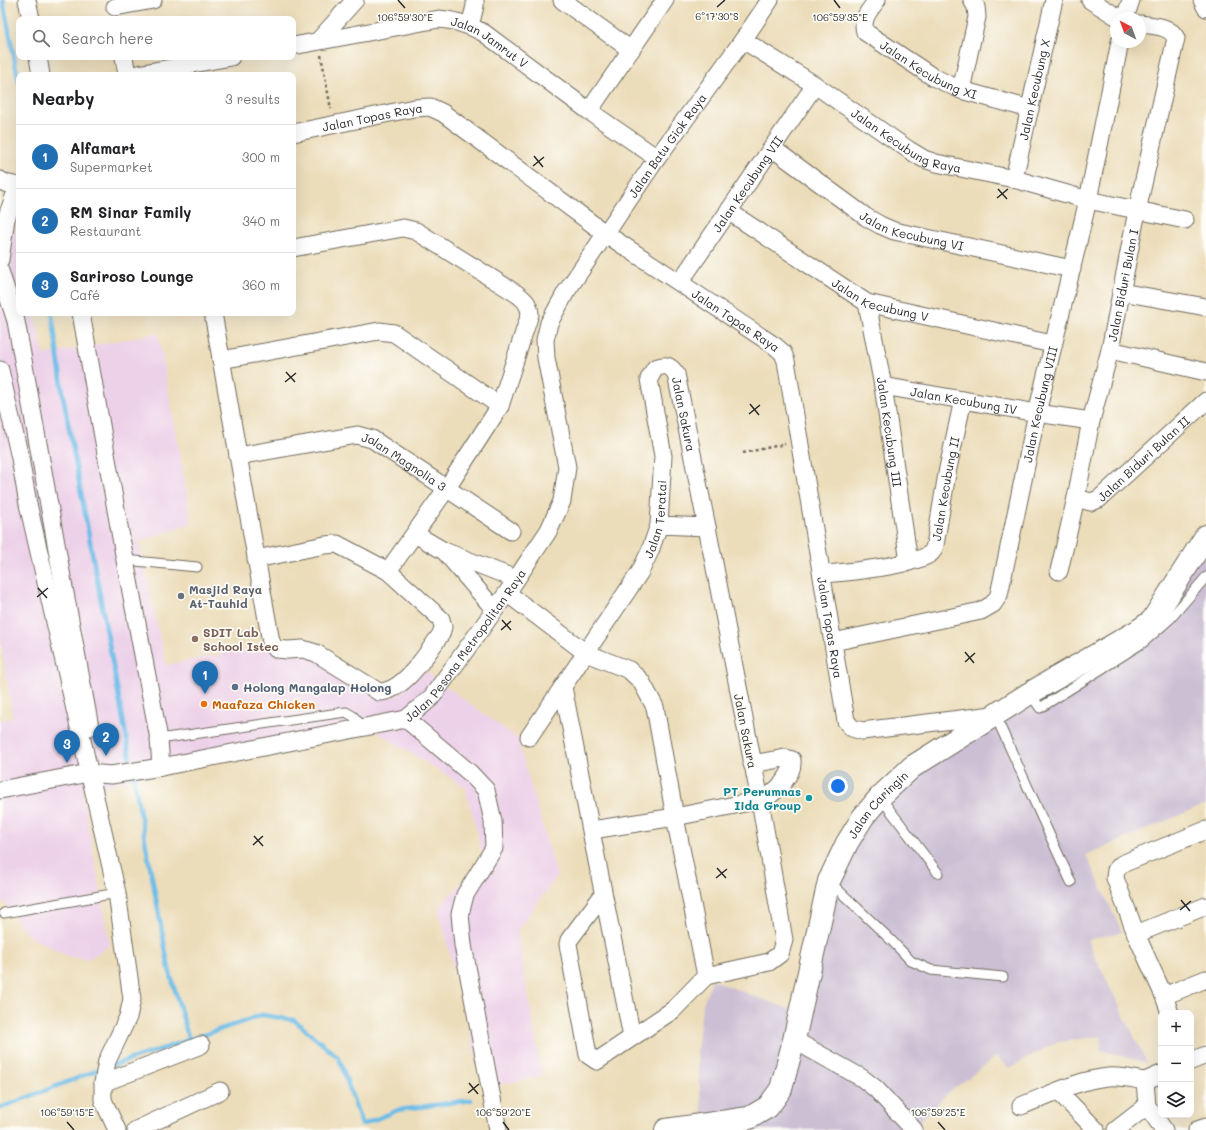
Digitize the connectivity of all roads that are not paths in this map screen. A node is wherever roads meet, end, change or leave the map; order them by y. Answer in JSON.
{"nodes":[{"id":1,"x":27,"y":0,"type":"edge"},
{"id":2,"x":153,"y":0,"type":"edge"},
{"id":3,"x":355,"y":0,"type":"edge"},
{"id":4,"x":475,"y":0,"type":"edge"},
{"id":5,"x":562,"y":0,"type":"edge"},
{"id":6,"x":666,"y":0,"type":"edge"},
{"id":7,"x":770,"y":0,"type":"edge"},
{"id":8,"x":877,"y":0,"type":"edge"},
{"id":9,"x":972,"y":0,"type":"edge"},
{"id":10,"x":1054,"y":0,"type":"edge"},
{"id":11,"x":1090,"y":0,"type":"edge"},
{"id":12,"x":1131,"y":0,"type":"edge"},
{"id":13,"x":1202,"y":0,"type":"edge"},
{"id":14,"x":1206,"y":8,"type":"edge"},
{"id":15,"x":115,"y":9,"type":"edge"},
{"id":16,"x":1110,"y":12,"type":"edge"},
{"id":17,"x":1127,"y":12,"type":"edge"},
{"id":18,"x":30,"y":16,"type":"edge"},
{"id":19,"x":1146,"y":25,"type":"edge"},
{"id":20,"x":470,"y":26,"type":"junction"},
{"id":21,"x":744,"y":40,"type":"junction"},
{"id":22,"x":318,"y":41,"type":"junction"},
{"id":23,"x":296,"y":45,"type":"edge"},
{"id":24,"x":1119,"y":48,"type":"edge"},
{"id":25,"x":630,"y":50,"type":"junction"},
{"id":26,"x":38,"y":60,"type":"edge"},
{"id":27,"x":124,"y":60,"type":"edge"},
{"id":28,"x":214,"y":60,"type":"edge"},
{"id":29,"x":40,"y":72,"type":"edge"},
{"id":30,"x":126,"y":72,"type":"edge"},
{"id":31,"x":148,"y":72,"type":"edge"},
{"id":32,"x":815,"y":85,"type":"junction"},
{"id":33,"x":961,"y":90,"type":"junction"},
{"id":34,"x":1030,"y":109,"type":"junction"},
{"id":35,"x":589,"y":110,"type":"junction"},
{"id":36,"x":296,"y":132,"type":"edge"},
{"id":37,"x":772,"y":148,"type":"junction"},
{"id":38,"x":657,"y":158,"type":"junction"},
{"id":39,"x":1014,"y":179,"type":"junction"},
{"id":40,"x":0,"y":180,"type":"edge"},
{"id":41,"x":16,"y":185,"type":"edge"},
{"id":42,"x":16,"y":193,"type":"edge"},
{"id":43,"x":1088,"y":200,"type":"junction"},
{"id":44,"x":728,"y":211,"type":"junction"},
{"id":45,"x":1136,"y":211,"type":"junction"},
{"id":46,"x":1185,"y":220,"type":"dead end"},
{"id":47,"x":3,"y":223,"type":"edge"},
{"id":48,"x":606,"y":234,"type":"junction"},
{"id":49,"x":296,"y":247,"type":"edge"},
{"id":50,"x":0,"y":260,"type":"edge"},
{"id":51,"x":1072,"y":269,"type":"junction"},
{"id":52,"x":0,"y":270,"type":"edge"},
{"id":53,"x":680,"y":282,"type":"junction"},
{"id":54,"x":566,"y":292,"type":"joint"},
{"id":55,"x":1121,"y":292,"type":"junction"},
{"id":56,"x":867,"y":303,"type":"junction"},
{"id":57,"x":1206,"y":307,"type":"edge"},
{"id":58,"x":82,"y":316,"type":"edge"},
{"id":59,"x":214,"y":316,"type":"edge"},
{"id":60,"x":1052,"y":344,"type":"junction"},
{"id":61,"x":1110,"y":350,"type":"junction"},
{"id":62,"x":221,"y":360,"type":"junction"},
{"id":63,"x":655,"y":368,"type":"joint"},
{"id":64,"x":0,"y":370,"type":"edge"},
{"id":65,"x":1206,"y":372,"type":"edge"},
{"id":66,"x":883,"y":386,"type":"junction"},
{"id":67,"x":963,"y":400,"type":"junction"},
{"id":68,"x":1206,"y":401,"type":"edge"},
{"id":69,"x":500,"y":406,"type":"junction"},
{"id":70,"x":1037,"y":413,"type":"junction"},
{"id":71,"x":1091,"y":421,"type":"junction"},
{"id":72,"x":238,"y":456,"type":"junction"},
{"id":73,"x":447,"y":488,"type":"junction"},
{"id":74,"x":1076,"y":498,"type":"junction"},
{"id":75,"x":659,"y":525,"type":"junction"},
{"id":76,"x":707,"y":527,"type":"junction"},
{"id":77,"x":511,"y":531,"type":"dead end"},
{"id":78,"x":415,"y":534,"type":"junction"},
{"id":79,"x":1206,"y":536,"type":"edge"},
{"id":80,"x":444,"y":551,"type":"junction"},
{"id":81,"x":256,"y":559,"type":"junction"},
{"id":82,"x":125,"y":560,"type":"junction"},
{"id":83,"x":909,"y":562,"type":"junction"},
{"id":84,"x":197,"y":567,"type":"dead end"},
{"id":85,"x":388,"y":571,"type":"junction"},
{"id":86,"x":1059,"y":571,"type":"dead end"},
{"id":87,"x":822,"y":574,"type":"junction"},
{"id":88,"x":1206,"y":577,"type":"edge"},
{"id":89,"x":511,"y":586,"type":"junction"},
{"id":90,"x":494,"y":609,"type":"junction"},
{"id":91,"x":833,"y":642,"type":"junction"},
{"id":92,"x":586,"y":653,"type":"junction"},
{"id":93,"x":563,"y":688,"type":"junction"},
{"id":94,"x":1030,"y":693,"type":"junction"},
{"id":95,"x":995,"y":715,"type":"junction"},
{"id":96,"x":406,"y":719,"type":"junction"},
{"id":97,"x":362,"y":726,"type":"junction"},
{"id":98,"x":529,"y":737,"type":"dead end"},
{"id":99,"x":159,"y":739,"type":"junction"},
{"id":100,"x":752,"y":764,"type":"junction"},
{"id":101,"x":156,"y":767,"type":"junction"},
{"id":102,"x":100,"y":774,"type":"junction"},
{"id":103,"x":0,"y":790,"type":"edge"},
{"id":104,"x":880,"y":797,"type":"junction"},
{"id":105,"x":760,"y":800,"type":"junction"},
{"id":106,"x":675,"y":817,"type":"junction"},
{"id":107,"x":592,"y":830,"type":"junction"},
{"id":108,"x":1206,"y":830,"type":"edge"},
{"id":109,"x":938,"y":873,"type":"dead end"},
{"id":110,"x":829,"y":881,"type":"junction"},
{"id":111,"x":1071,"y":882,"type":"dead end"},
{"id":112,"x":117,"y":893,"type":"junction"},
{"id":113,"x":603,"y":895,"type":"junction"},
{"id":114,"x":1206,"y":906,"type":"edge"},
{"id":115,"x":4,"y":913,"type":"dead end"},
{"id":116,"x":1136,"y":934,"type":"junction"},
{"id":117,"x":706,"y":976,"type":"junction"},
{"id":118,"x":1003,"y":977,"type":"dead end"},
{"id":119,"x":1206,"y":979,"type":"edge"},
{"id":120,"x":1164,"y":996,"type":"junction"},
{"id":121,"x":1169,"y":1010,"type":"edge"},
{"id":122,"x":632,"y":1037,"type":"junction"},
{"id":123,"x":794,"y":1040,"type":"junction"},
{"id":124,"x":201,"y":1044,"type":"dead end"},
{"id":125,"x":1206,"y":1055,"type":"edge"},
{"id":126,"x":1194,"y":1060,"type":"edge"},
{"id":127,"x":105,"y":1072,"type":"junction"},
{"id":128,"x":1158,"y":1075,"type":"edge"},
{"id":129,"x":1145,"y":1081,"type":"junction"},
{"id":130,"x":220,"y":1091,"type":"dead end"},
{"id":131,"x":1058,"y":1091,"type":"junction"},
{"id":132,"x":1021,"y":1106,"type":"dead end"},
{"id":133,"x":1147,"y":1106,"type":"junction"},
{"id":134,"x":1206,"y":1127,"type":"edge"},
{"id":135,"x":118,"y":1130,"type":"edge"},
{"id":136,"x":136,"y":1130,"type":"edge"},
{"id":137,"x":498,"y":1130,"type":"edge"},
{"id":138,"x":666,"y":1130,"type":"edge"},
{"id":139,"x":914,"y":1130,"type":"edge"},
{"id":140,"x":1096,"y":1130,"type":"edge"},
{"id":141,"x":1116,"y":1130,"type":"edge"},
{"id":142,"x":1164,"y":1130,"type":"edge"},
{"id":143,"x":1197,"y":1130,"type":"edge"}],
"edges":[{"from":1,"to":18,"type":"street"},
{"from":2,"to":15,"type":"street"},
{"from":3,"to":22,"type":"street"},
{"from":4,"to":20,"type":"street"},
{"from":5,"to":25,"type":"street"},
{"from":6,"to":25,"type":"street"},
{"from":7,"to":21,"type":"street","name":"Jalan Batu Giok Raya"},
{"from":8,"to":33,"type":"street","name":"Jalan Kecubung XI"},
{"from":9,"to":33,"type":"street"},
{"from":10,"to":34,"type":"street","name":"Jalan Kecubung X"},
{"from":11,"to":16,"type":"street"},
{"from":12,"to":17,"type":"street"},
{"from":13,"to":14,"type":"street"},
{"from":19,"to":45,"type":"street","name":"Jalan Biduri Bulan I"},
{"from":20,"to":22,"type":"street","name":"Jalan Jamrut V"},
{"from":20,"to":35,"type":"street","name":"Jalan Jamrut V"},
{"from":21,"to":32,"type":"street","name":"Jalan Kecubung Raya"},
{"from":21,"to":38,"type":"street","name":"Jalan Batu Giok Raya"},
{"from":22,"to":23,"type":"street","name":"Jalan Jamrut V"},
{"from":24,"to":43,"type":"street","name":"Jalan Kecubung VIII"},
{"from":25,"to":35,"type":"street"},
{"from":26,"to":29,"type":"street"},
{"from":27,"to":30,"type":"street"},
{"from":28,"to":31,"type":"street"},
{"from":32,"to":37,"type":"street","name":"Jalan Kecubung VII"},
{"from":32,"to":39,"type":"street","name":"Jalan Kecubung Raya"},
{"from":33,"to":34,"type":"street","name":"Jalan Kecubung XI"},
{"from":34,"to":39,"type":"street","name":"Jalan Kecubung X"},
{"from":35,"to":38,"type":"street","name":"Jalan Jamrut V"},
{"from":36,"to":48,"type":"street","name":"Jalan Topas Raya"},
{"from":37,"to":44,"type":"street","name":"Jalan Kecubung VII"},
{"from":37,"to":51,"type":"street","name":"Jalan Kecubung VI"},
{"from":38,"to":48,"type":"street","name":"Jalan Batu Giok Raya"},
{"from":39,"to":43,"type":"street","name":"Jalan Kecubung Raya"},
{"from":40,"to":41,"type":"street"},
{"from":42,"to":47,"type":"street"},
{"from":43,"to":45,"type":"street","name":"Jalan Kecubung Raya"},
{"from":43,"to":51,"type":"street","name":"Jalan Kecubung VIII"},
{"from":44,"to":53,"type":"street","name":"Jalan Kecubung VII"},
{"from":44,"to":56,"type":"street","name":"Jalan Kecubung V"},
{"from":45,"to":46,"type":"street","name":"Jalan Kecubung Raya"},
{"from":45,"to":55,"type":"street","name":"Jalan Biduri Bulan I"},
{"from":47,"to":50,"type":"street"},
{"from":48,"to":53,"type":"street","name":"Jalan Topas Raya"},
{"from":48,"to":54,"type":"street","name":"Jalan Batu Giok Raya"},
{"from":49,"to":69,"type":"street"},
{"from":51,"to":60,"type":"street","name":"Jalan Kecubung VIII"},
{"from":52,"to":102,"type":"street"},
{"from":53,"to":87,"type":"street","name":"Jalan Topas Raya"},
{"from":54,"to":89,"type":"street","name":"Jalan Pesona Metropolitan Raya"},
{"from":55,"to":57,"type":"street"},
{"from":55,"to":61,"type":"street","name":"Jalan Biduri Bulan I"},
{"from":56,"to":60,"type":"street","name":"Jalan Kecubung V"},
{"from":56,"to":66,"type":"street","name":"Jalan Kecubung III"},
{"from":58,"to":82,"type":"street"},
{"from":59,"to":62,"type":"street"},
{"from":60,"to":70,"type":"street","name":"Jalan Kecubung VIII"},
{"from":61,"to":65,"type":"street"},
{"from":61,"to":71,"type":"street","name":"Jalan Biduri Bulan I"},
{"from":62,"to":69,"type":"street"},
{"from":62,"to":72,"type":"street"},
{"from":63,"to":75,"type":"street","name":"Jalan Teratai"},
{"from":63,"to":76,"type":"street","name":"Jalan Sakura"},
{"from":64,"to":102,"type":"street"},
{"from":66,"to":67,"type":"street","name":"Jalan Kecubung IV"},
{"from":66,"to":83,"type":"street","name":"Jalan Kecubung III"},
{"from":67,"to":70,"type":"street","name":"Jalan Kecubung IV"},
{"from":67,"to":83,"type":"street","name":"Jalan Kecubung II"},
{"from":68,"to":74,"type":"street","name":"Jalan Biduri Bulan II"},
{"from":69,"to":73,"type":"street"},
{"from":70,"to":71,"type":"street","name":"Jalan Kecubung IV"},
{"from":70,"to":91,"type":"street","name":"Jalan Kecubung VIII"},
{"from":71,"to":74,"type":"street","name":"Jalan Biduri Bulan I"},
{"from":72,"to":73,"type":"street","name":"Jalan Magnolia 3"},
{"from":72,"to":81,"type":"street"},
{"from":73,"to":77,"type":"street","name":"Jalan Magnolia 3"},
{"from":73,"to":78,"type":"street"},
{"from":74,"to":86,"type":"street","name":"Jalan Biduri Bulan I"},
{"from":75,"to":76,"type":"street"},
{"from":75,"to":92,"type":"street","name":"Jalan Teratai"},
{"from":76,"to":100,"type":"street","name":"Jalan Sakura"},
{"from":78,"to":80,"type":"street"},
{"from":78,"to":85,"type":"street"},
{"from":79,"to":94,"type":"main road","name":"Jalan Caringin"},
{"from":80,"to":89,"type":"street"},
{"from":80,"to":90,"type":"street"},
{"from":81,"to":85,"type":"street"},
{"from":81,"to":85,"type":"street"},
{"from":82,"to":84,"type":"lane"},
{"from":82,"to":99,"type":"street"},
{"from":83,"to":87,"type":"street"},
{"from":87,"to":91,"type":"street","name":"Jalan Topas Raya"},
{"from":88,"to":94,"type":"lane"},
{"from":89,"to":90,"type":"street","name":"Jalan Pesona Metropolitan Raya"},
{"from":89,"to":92,"type":"street"},
{"from":90,"to":96,"type":"street","name":"Jalan Pesona Metropolitan Raya"},
{"from":91,"to":95,"type":"street","name":"Jalan Topas Raya"},
{"from":92,"to":93,"type":"street","name":"Jalan Teratai"},
{"from":92,"to":106,"type":"street"},
{"from":93,"to":98,"type":"street","name":"Jalan Teratai"},
{"from":93,"to":107,"type":"street"},
{"from":94,"to":95,"type":"main road","name":"Jalan Caringin"},
{"from":95,"to":104,"type":"main road","name":"Jalan Caringin"},
{"from":95,"to":111,"type":"lane"},
{"from":96,"to":97,"type":"street","name":"Jalan Pesona Metropolitan Raya"},
{"from":96,"to":137,"type":"street"},
{"from":97,"to":99,"type":"lane"},
{"from":97,"to":101,"type":"street","name":"Jalan Pesona Metropolitan Raya"},
{"from":99,"to":101,"type":"street"},
{"from":100,"to":105,"type":"street","name":"Jalan Sakura"},
{"from":100,"to":105,"type":"street"},
{"from":101,"to":102,"type":"street","name":"Jalan Pesona Metropolitan Raya"},
{"from":102,"to":103,"type":"street","name":"Jalan Pesona Metropolitan Raya"},
{"from":102,"to":112,"type":"street"},
{"from":104,"to":109,"type":"lane"},
{"from":104,"to":110,"type":"main road","name":"Jalan Caringin"},
{"from":105,"to":106,"type":"street"},
{"from":105,"to":117,"type":"street","name":"Jalan Sakura"},
{"from":106,"to":107,"type":"street"},
{"from":106,"to":117,"type":"street"},
{"from":107,"to":113,"type":"street"},
{"from":108,"to":116,"type":"street"},
{"from":110,"to":118,"type":"lane"},
{"from":110,"to":123,"type":"main road","name":"Jalan Caringin"},
{"from":112,"to":115,"type":"lane"},
{"from":112,"to":127,"type":"street"},
{"from":113,"to":122,"type":"street"},
{"from":113,"to":122,"type":"street"},
{"from":114,"to":116,"type":"street"},
{"from":116,"to":120,"type":"street"},
{"from":117,"to":122,"type":"street"},
{"from":119,"to":120,"type":"street"},
{"from":120,"to":121,"type":"street"},
{"from":123,"to":138,"type":"main road","name":"Jalan Caringin"},
{"from":123,"to":139,"type":"street"},
{"from":124,"to":127,"type":"street"},
{"from":125,"to":126,"type":"street"},
{"from":127,"to":135,"type":"street"},
{"from":128,"to":129,"type":"street"},
{"from":129,"to":131,"type":"street"},
{"from":129,"to":133,"type":"street"},
{"from":130,"to":136,"type":"street"},
{"from":131,"to":132,"type":"street"},
{"from":131,"to":140,"type":"street"},
{"from":133,"to":141,"type":"street"},
{"from":133,"to":142,"type":"street"},
{"from":134,"to":143,"type":"street"}]}
